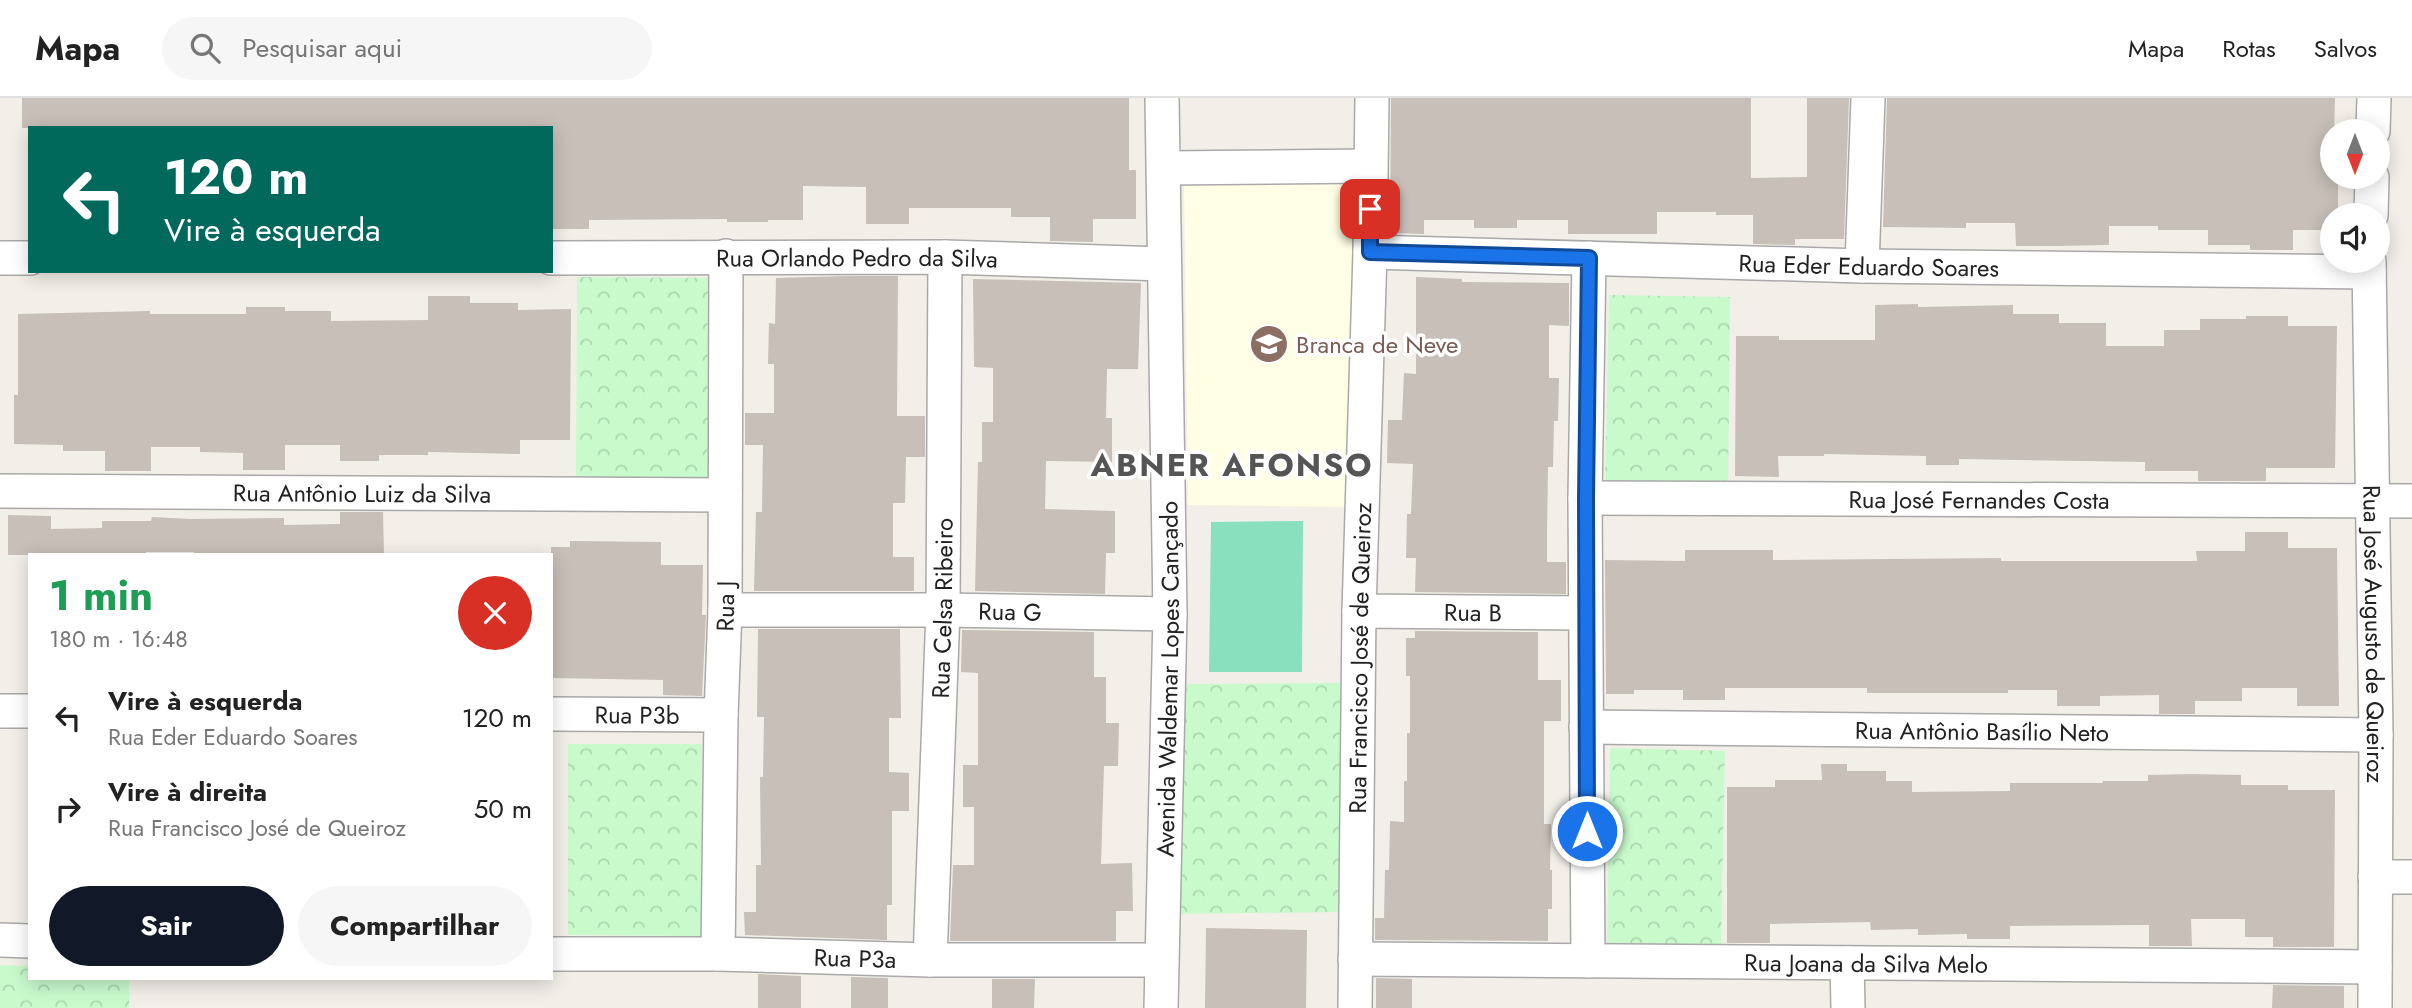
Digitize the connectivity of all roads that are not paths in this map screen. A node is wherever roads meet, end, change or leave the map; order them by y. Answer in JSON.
{"nodes":[{"id":1,"x":1162,"y":98,"type":"edge"},
{"id":2,"x":1371,"y":98,"type":"edge"},
{"id":3,"x":1868,"y":98,"type":"edge"},
{"id":4,"x":2375,"y":98,"type":"edge"},
{"id":5,"x":2374,"y":119,"type":"edge"},
{"id":6,"x":1370,"y":166,"type":"junction"},
{"id":7,"x":1165,"y":168,"type":"junction"},
{"id":8,"x":1370,"y":252,"type":"junction"},
{"id":9,"x":726,"y":256,"type":"junction"},
{"id":10,"x":945,"y":257,"type":"junction"},
{"id":11,"x":0,"y":258,"type":"edge"},
{"id":12,"x":28,"y":258,"type":"edge"},
{"id":13,"x":553,"y":258,"type":"edge"},
{"id":14,"x":1589,"y":258,"type":"junction"},
{"id":15,"x":1164,"y":264,"type":"junction"},
{"id":16,"x":1862,"y":266,"type":"junction"},
{"id":17,"x":2320,"y":267,"type":"edge"},
{"id":18,"x":2369,"y":273,"type":"edge"},
{"id":19,"x":0,"y":491,"type":"edge"},
{"id":20,"x":725,"y":495,"type":"junction"},
{"id":21,"x":1586,"y":498,"type":"junction"},
{"id":22,"x":2373,"y":501,"type":"junction"},
{"id":23,"x":2412,"y":501,"type":"edge"},
{"id":24,"x":725,"y":610,"type":"junction"},
{"id":25,"x":943,"y":610,"type":"junction"},
{"id":26,"x":1359,"y":611,"type":"junction"},
{"id":27,"x":1586,"y":613,"type":"junction"},
{"id":28,"x":1170,"y":614,"type":"junction"},
{"id":29,"x":0,"y":711,"type":"edge"},
{"id":30,"x":28,"y":711,"type":"edge"},
{"id":31,"x":553,"y":714,"type":"edge"},
{"id":32,"x":721,"y":715,"type":"junction"},
{"id":33,"x":1586,"y":727,"type":"junction"},
{"id":34,"x":2376,"y":735,"type":"junction"},
{"id":35,"x":2375,"y":877,"type":"junction"},
{"id":36,"x":2412,"y":877,"type":"edge"},
{"id":37,"x":0,"y":940,"type":"edge"},
{"id":38,"x":28,"y":941,"type":"edge"},
{"id":39,"x":553,"y":954,"type":"edge"},
{"id":40,"x":718,"y":954,"type":"junction"},
{"id":41,"x":1355,"y":959,"type":"junction"},
{"id":42,"x":930,"y":960,"type":"junction"},
{"id":43,"x":1161,"y":960,"type":"junction"},
{"id":44,"x":1588,"y":961,"type":"junction"},
{"id":45,"x":1847,"y":963,"type":"junction"},
{"id":46,"x":2375,"y":967,"type":"junction"},
{"id":47,"x":1161,"y":1008,"type":"edge"},
{"id":48,"x":1355,"y":1008,"type":"edge"},
{"id":49,"x":1848,"y":1008,"type":"edge"},
{"id":50,"x":2375,"y":1008,"type":"edge"}],
"edges":[{"from":1,"to":7,"type":"street","name":"Avenida Waldemar Lopes Cançado"},
{"from":2,"to":6,"type":"street","name":"Rua Francisco José de Queiroz"},
{"from":3,"to":16,"type":"street"},
{"from":4,"to":5,"type":"street"},
{"from":6,"to":7,"type":"street"},
{"from":6,"to":8,"type":"street","name":"Rua Francisco José de Queiroz"},
{"from":7,"to":15,"type":"street","name":"Avenida Waldemar Lopes Cançado"},
{"from":8,"to":14,"type":"street","name":"Rua Eder Eduardo Soares"},
{"from":8,"to":26,"type":"street","name":"Rua Francisco José de Queiroz"},
{"from":9,"to":10,"type":"street","name":"Rua Orlando Pedro da Silva"},
{"from":9,"to":13,"type":"street","name":"Rua Orlando Pedro da Silva"},
{"from":9,"to":20,"type":"street","name":"Rua J"},
{"from":10,"to":15,"type":"street","name":"Rua Orlando Pedro da Silva"},
{"from":10,"to":25,"type":"street","name":"Rua Celsa Ribeiro"},
{"from":11,"to":12,"type":"street"},
{"from":14,"to":16,"type":"street","name":"Rua Eder Eduardo Soares"},
{"from":14,"to":21,"type":"street"},
{"from":15,"to":28,"type":"street","name":"Avenida Waldemar Lopes Cançado"},
{"from":16,"to":17,"type":"street","name":"Rua Eder Eduardo Soares"},
{"from":18,"to":22,"type":"street","name":"Rua José Augusto de Queiroz"},
{"from":19,"to":20,"type":"street","name":"Rua Antônio Luiz da Silva"},
{"from":20,"to":24,"type":"street","name":"Rua J"},
{"from":21,"to":22,"type":"street","name":"Rua José Fernandes Costa"},
{"from":21,"to":27,"type":"street"},
{"from":22,"to":23,"type":"street","name":"Rua José Fernandes Costa"},
{"from":22,"to":34,"type":"street","name":"Rua José Augusto de Queiroz"},
{"from":24,"to":25,"type":"street","name":"Rua G"},
{"from":24,"to":32,"type":"street","name":"Rua J"},
{"from":25,"to":28,"type":"street","name":"Rua G"},
{"from":25,"to":42,"type":"street","name":"Rua Celsa Ribeiro"},
{"from":26,"to":27,"type":"street","name":"Rua B"},
{"from":26,"to":41,"type":"street","name":"Rua Francisco José de Queiroz"},
{"from":27,"to":33,"type":"street"},
{"from":28,"to":43,"type":"street","name":"Avenida Waldemar Lopes Cançado"},
{"from":29,"to":30,"type":"street"},
{"from":31,"to":32,"type":"street","name":"Rua P3b"},
{"from":32,"to":40,"type":"street","name":"Rua J"},
{"from":33,"to":34,"type":"street","name":"Rua Antônio Basílio Neto"},
{"from":33,"to":44,"type":"street"},
{"from":34,"to":35,"type":"street","name":"Rua José Augusto de Queiroz"},
{"from":35,"to":36,"type":"street"},
{"from":35,"to":46,"type":"street","name":"Rua José Augusto de Queiroz"},
{"from":37,"to":38,"type":"street"},
{"from":39,"to":40,"type":"street","name":"Rua P3a"},
{"from":40,"to":42,"type":"street","name":"Rua P3a"},
{"from":41,"to":44,"type":"street","name":"Rua Joana da Silva Melo"},
{"from":41,"to":48,"type":"street","name":"Rua Francisco José de Queiroz"},
{"from":42,"to":43,"type":"street","name":"Rua P3a"},
{"from":43,"to":47,"type":"street","name":"Avenida Waldemar Lopes Cançado"},
{"from":44,"to":45,"type":"street","name":"Rua Joana da Silva Melo"},
{"from":45,"to":46,"type":"street","name":"Rua Joana da Silva Melo"},
{"from":45,"to":49,"type":"street"},
{"from":46,"to":50,"type":"street","name":"Rua José Augusto de Queiroz"}]}
